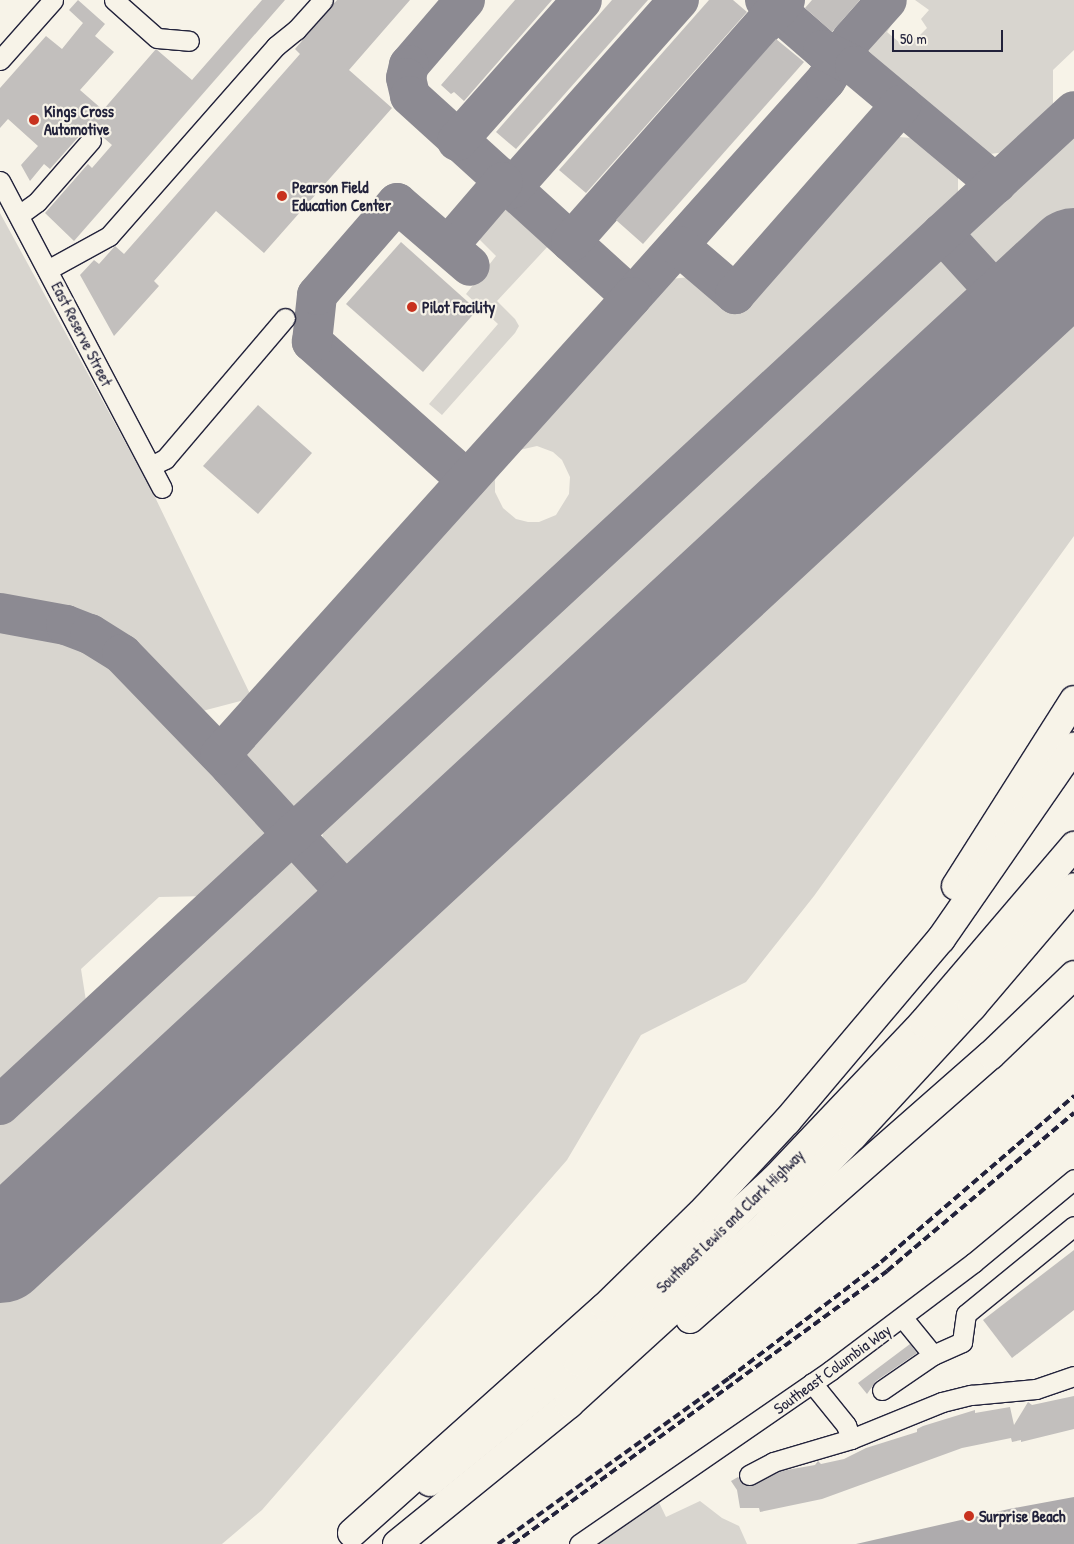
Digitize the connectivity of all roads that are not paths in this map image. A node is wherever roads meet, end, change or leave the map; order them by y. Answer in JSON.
{"nodes":[{"id":1,"x":53,"y":0,"type":"edge"},
{"id":2,"x":114,"y":0,"type":"edge"},
{"id":3,"x":323,"y":0,"type":"edge"},
{"id":4,"x":189,"y":41,"type":"dead end"},
{"id":5,"x":0,"y":60,"type":"edge"},
{"id":6,"x":91,"y":140,"type":"dead end"},
{"id":7,"x":0,"y":181,"type":"edge"},
{"id":8,"x":19,"y":215,"type":"junction"},
{"id":9,"x":49,"y":270,"type":"junction"},
{"id":10,"x":285,"y":318,"type":"dead end"},
{"id":11,"x":150,"y":466,"type":"junction"},
{"id":12,"x":162,"y":488,"type":"dead end"},
{"id":13,"x":1074,"y":700,"type":"edge"},
{"id":14,"x":1074,"y":747,"type":"edge"},
{"id":15,"x":1074,"y":846,"type":"edge"},
{"id":16,"x":1074,"y":888,"type":"edge"},
{"id":17,"x":1074,"y":975,"type":"edge"},
{"id":18,"x":835,"y":1066,"type":"junction"},
{"id":19,"x":1074,"y":1179,"type":"edge"},
{"id":20,"x":1074,"y":1226,"type":"edge"},
{"id":21,"x":902,"y":1317,"type":"junction"},
{"id":22,"x":933,"y":1355,"type":"junction"},
{"id":23,"x":1074,"y":1376,"type":"edge"},
{"id":24,"x":812,"y":1383,"type":"junction"},
{"id":25,"x":882,"y":1390,"type":"dead end"},
{"id":26,"x":851,"y":1439,"type":"junction"},
{"id":27,"x":750,"y":1475,"type":"dead end"},
{"id":28,"x":476,"y":1482,"type":"junction"},
{"id":29,"x":345,"y":1539,"type":"edge"},
{"id":30,"x":397,"y":1544,"type":"edge"},
{"id":31,"x":579,"y":1544,"type":"edge"}],
"edges":[{"from":1,"to":5,"type":"street"},
{"from":2,"to":4,"type":"street"},
{"from":3,"to":9,"type":"street"},
{"from":6,"to":8,"type":"street"},
{"from":7,"to":8,"type":"street","name":"East Reserve Street"},
{"from":8,"to":9,"type":"street","name":"East Reserve Street"},
{"from":9,"to":11,"type":"street","name":"East Reserve Street"},
{"from":10,"to":11,"type":"street"},
{"from":11,"to":12,"type":"street","name":"East Reserve Street"},
{"from":13,"to":18,"type":"highway"},
{"from":14,"to":18,"type":"highway"},
{"from":15,"to":29,"type":"highway","name":"Southeast Lewis and Clark Highway"},
{"from":16,"to":28,"type":"highway","name":"Southeast Lewis and Clark Highway"},
{"from":17,"to":28,"type":"highway"},
{"from":18,"to":29,"type":"highway"},
{"from":19,"to":21,"type":"street","name":"Southeast Columbia Way"},
{"from":20,"to":22,"type":"street"},
{"from":21,"to":22,"type":"street"},
{"from":21,"to":24,"type":"street","name":"Southeast Columbia Way"},
{"from":22,"to":25,"type":"street"},
{"from":23,"to":26,"type":"street"},
{"from":24,"to":26,"type":"street"},
{"from":24,"to":31,"type":"street","name":"Southeast Columbia Way"},
{"from":26,"to":27,"type":"street"},
{"from":28,"to":30,"type":"highway","name":"Southeast Lewis and Clark Highway"}]}
